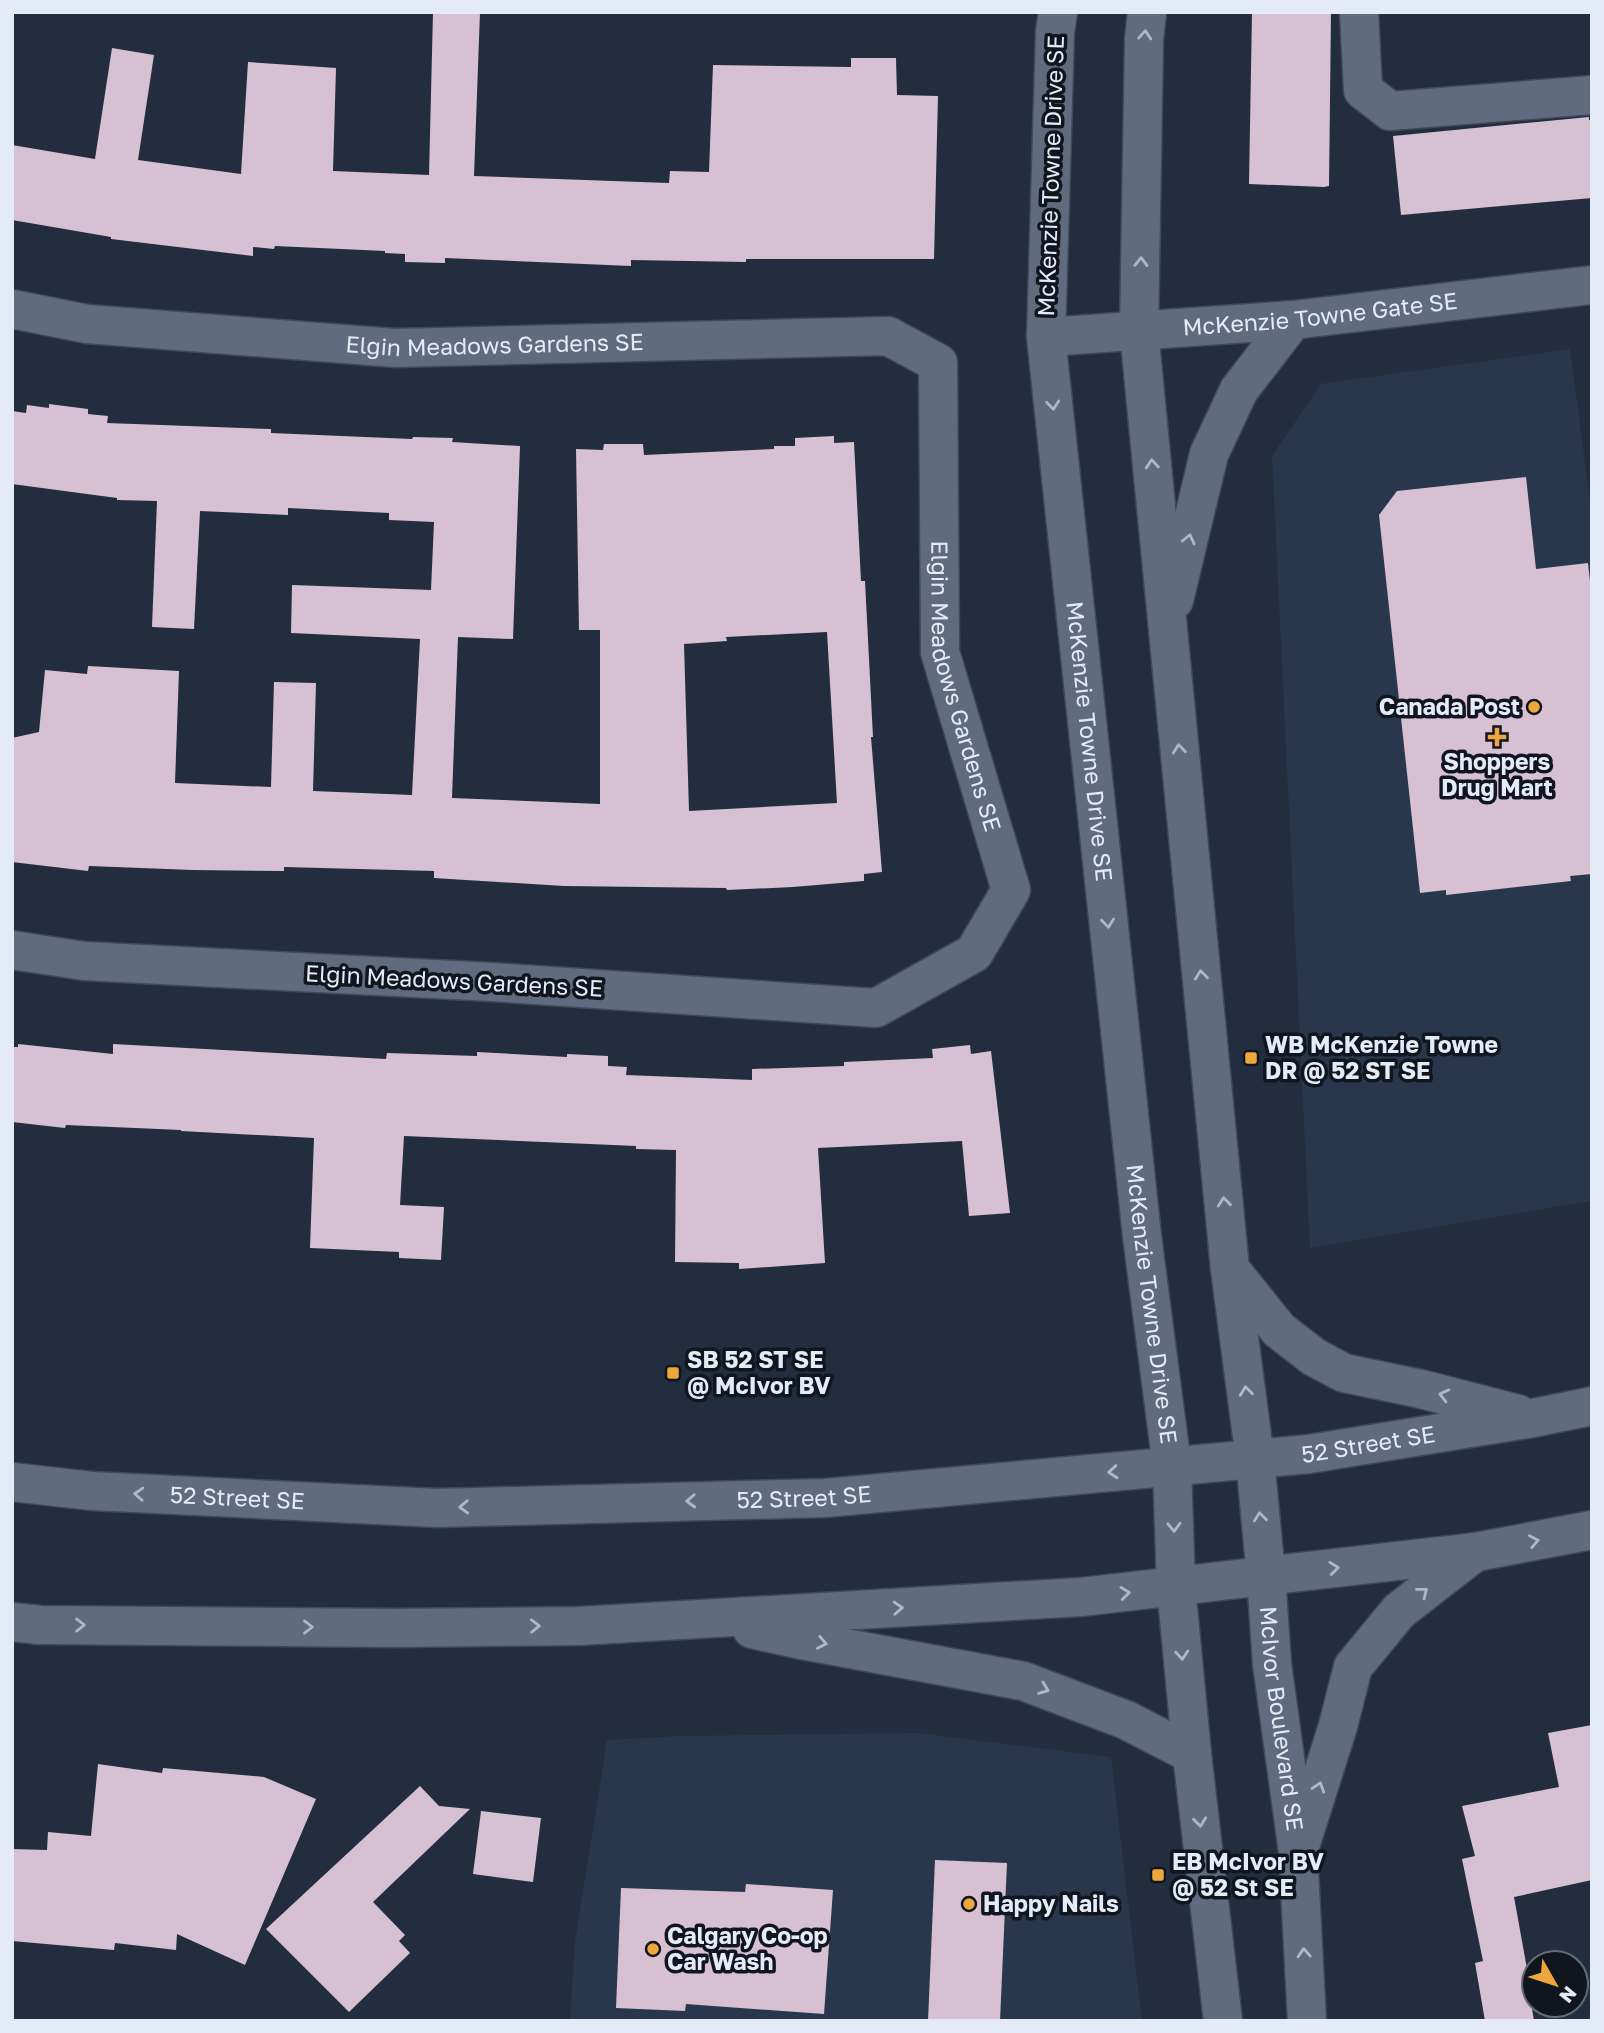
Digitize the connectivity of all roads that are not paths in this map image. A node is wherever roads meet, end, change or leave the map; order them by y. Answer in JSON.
{"nodes":[{"id":1,"x":1058,"y":12,"type":"edge"},
{"id":2,"x":1147,"y":12,"type":"edge"},
{"id":3,"x":1359,"y":12,"type":"edge"},
{"id":4,"x":1592,"y":95,"type":"edge"},
{"id":5,"x":1592,"y":285,"type":"edge"},
{"id":6,"x":12,"y":309,"type":"edge"},
{"id":7,"x":1293,"y":320,"type":"junction"},
{"id":8,"x":1139,"y":331,"type":"junction"},
{"id":9,"x":1046,"y":337,"type":"junction"},
{"id":10,"x":1167,"y":629,"type":"junction"},
{"id":11,"x":12,"y":950,"type":"edge"},
{"id":12,"x":1230,"y":1269,"type":"junction"},
{"id":13,"x":1592,"y":1406,"type":"edge"},
{"id":14,"x":1533,"y":1418,"type":"junction"},
{"id":15,"x":1255,"y":1459,"type":"junction"},
{"id":16,"x":1172,"y":1466,"type":"junction"},
{"id":17,"x":12,"y":1482,"type":"edge"},
{"id":18,"x":1592,"y":1530,"type":"edge"},
{"id":19,"x":1476,"y":1552,"type":"junction"},
{"id":20,"x":1266,"y":1576,"type":"junction"},
{"id":21,"x":1176,"y":1587,"type":"junction"},
{"id":22,"x":707,"y":1618,"type":"junction"},
{"id":23,"x":12,"y":1622,"type":"edge"},
{"id":24,"x":1192,"y":1754,"type":"junction"},
{"id":25,"x":1298,"y":1852,"type":"junction"},
{"id":26,"x":1223,"y":2021,"type":"edge"},
{"id":27,"x":1307,"y":2021,"type":"edge"}],
"edges":[{"from":1,"to":9,"type":"street","name":"McKenzie Towne Drive SE"},
{"from":8,"to":2,"type":"street","one_way":true},
{"from":3,"to":4,"type":"street"},
{"from":5,"to":7,"type":"street","name":"McKenzie Towne Gate SE"},
{"from":6,"to":11,"type":"street","name":"Elgin Meadows Gardens SE"},
{"from":7,"to":8,"type":"street","name":"McKenzie Towne Gate SE"},
{"from":10,"to":7,"type":"street","one_way":true},
{"from":8,"to":9,"type":"street","name":"McKenzie Towne Gate SE"},
{"from":10,"to":8,"type":"street","one_way":true},
{"from":9,"to":16,"type":"street","name":"McKenzie Towne Drive SE","one_way":true},
{"from":12,"to":10,"type":"street","one_way":true},
{"from":14,"to":12,"type":"street","one_way":true},
{"from":15,"to":12,"type":"street","one_way":true},
{"from":13,"to":14,"type":"street","name":"52 Street SE"},
{"from":14,"to":15,"type":"street","name":"52 Street SE"},
{"from":15,"to":16,"type":"street","name":"52 Street SE"},
{"from":20,"to":15,"type":"street","name":"McIvor Boulevard SE","one_way":true},
{"from":16,"to":17,"type":"street","name":"52 Street SE","one_way":true},
{"from":16,"to":21,"type":"street","one_way":true},
{"from":19,"to":18,"type":"street","one_way":true},
{"from":20,"to":19,"type":"street","one_way":true},
{"from":25,"to":19,"type":"street","one_way":true},
{"from":20,"to":21,"type":"street"},
{"from":20,"to":25,"type":"street","name":"McIvor Boulevard SE"},
{"from":22,"to":21,"type":"street","one_way":true},
{"from":21,"to":24,"type":"street","one_way":true},
{"from":23,"to":22,"type":"street","one_way":true},
{"from":22,"to":24,"type":"street","one_way":true},
{"from":24,"to":26,"type":"street","one_way":true},
{"from":27,"to":25,"type":"street","name":"McIvor Boulevard SE","one_way":true}]}
